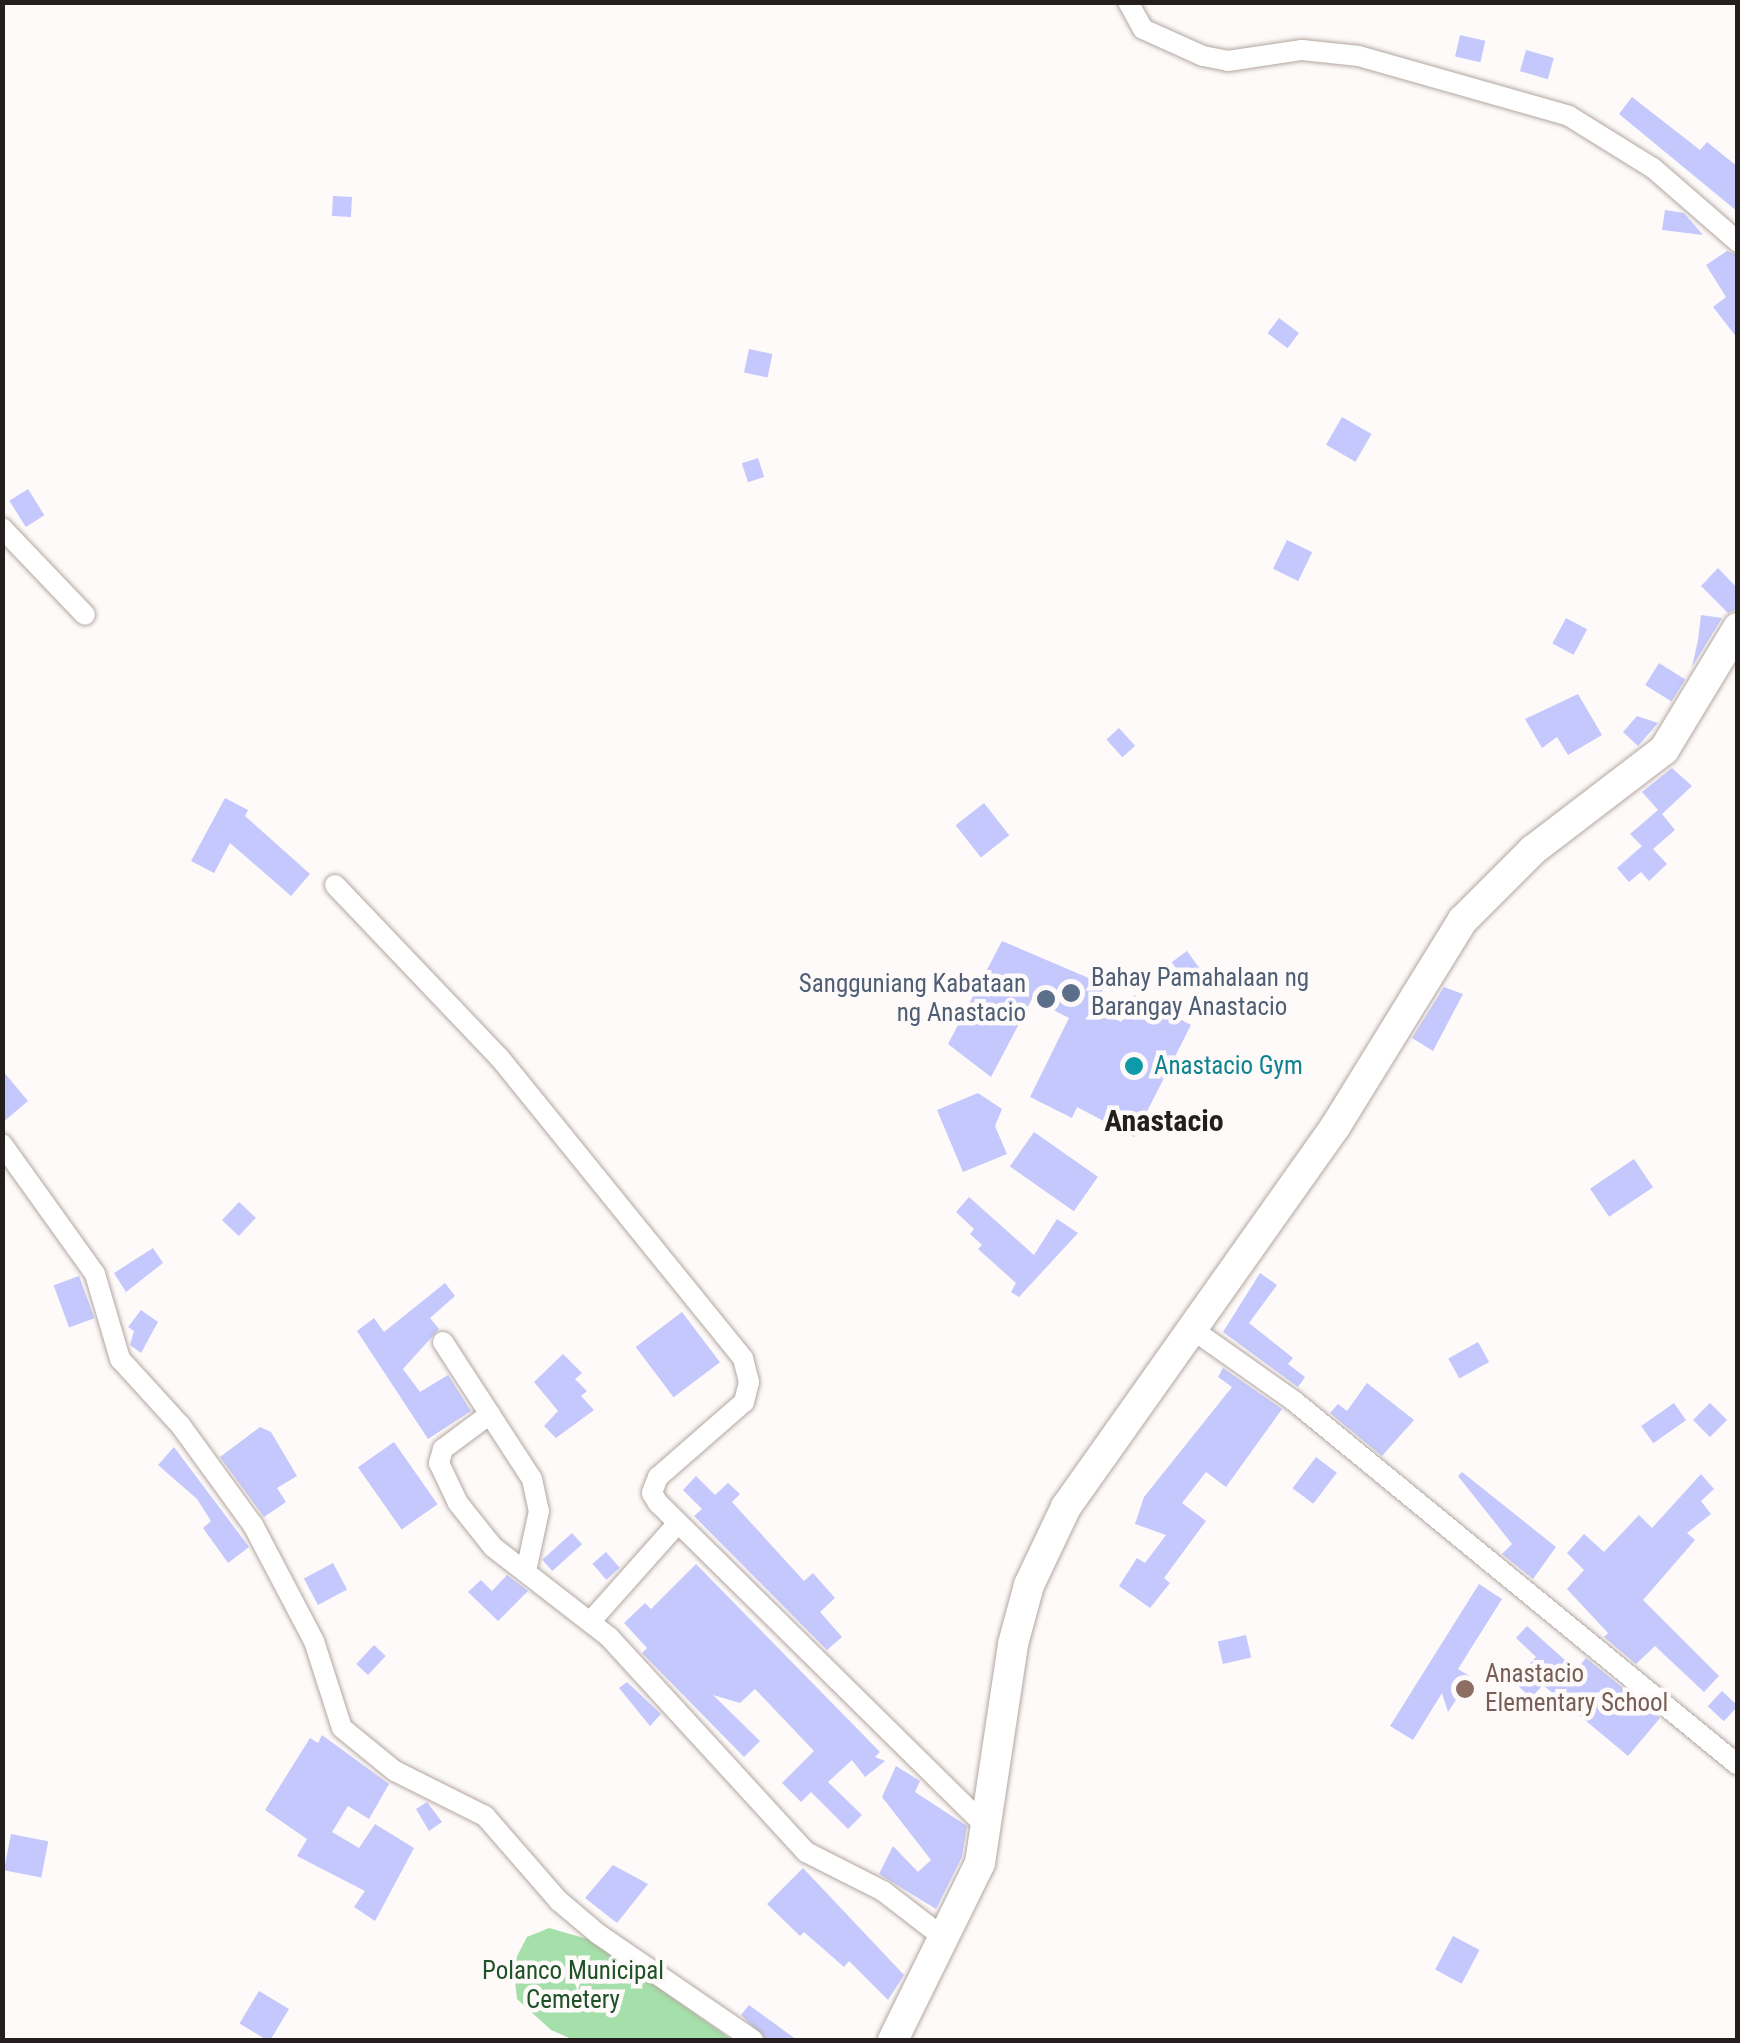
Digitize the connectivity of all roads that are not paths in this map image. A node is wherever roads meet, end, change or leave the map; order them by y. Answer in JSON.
{"nodes":[{"id":1,"x":1128,"y":2,"type":"edge"},
{"id":2,"x":1738,"y":242,"type":"edge"},
{"id":3,"x":2,"y":528,"type":"edge"},
{"id":4,"x":85,"y":615,"type":"dead end"},
{"id":5,"x":1738,"y":628,"type":"edge"},
{"id":6,"x":335,"y":885,"type":"dead end"},
{"id":7,"x":2,"y":1144,"type":"edge"},
{"id":8,"x":1192,"y":1329,"type":"junction"},
{"id":9,"x":444,"y":1342,"type":"dead end"},
{"id":10,"x":490,"y":1414,"type":"junction"},
{"id":11,"x":677,"y":1524,"type":"junction"},
{"id":12,"x":526,"y":1571,"type":"junction"},
{"id":13,"x":591,"y":1621,"type":"junction"},
{"id":14,"x":1738,"y":1765,"type":"edge"},
{"id":15,"x":989,"y":1829,"type":"junction"},
{"id":16,"x":944,"y":1938,"type":"junction"},
{"id":17,"x":753,"y":2040,"type":"edge"},
{"id":18,"x":893,"y":2040,"type":"edge"}],
"edges":[{"from":1,"to":2,"type":"street"},
{"from":3,"to":4,"type":"street"},
{"from":5,"to":8,"type":"street"},
{"from":6,"to":11,"type":"street"},
{"from":7,"to":17,"type":"street"},
{"from":8,"to":14,"type":"street"},
{"from":8,"to":15,"type":"street"},
{"from":9,"to":10,"type":"street"},
{"from":10,"to":12,"type":"street"},
{"from":10,"to":12,"type":"street"},
{"from":11,"to":13,"type":"street"},
{"from":11,"to":15,"type":"street"},
{"from":12,"to":13,"type":"street"},
{"from":13,"to":16,"type":"street"},
{"from":15,"to":16,"type":"street"},
{"from":16,"to":18,"type":"street"}]}
